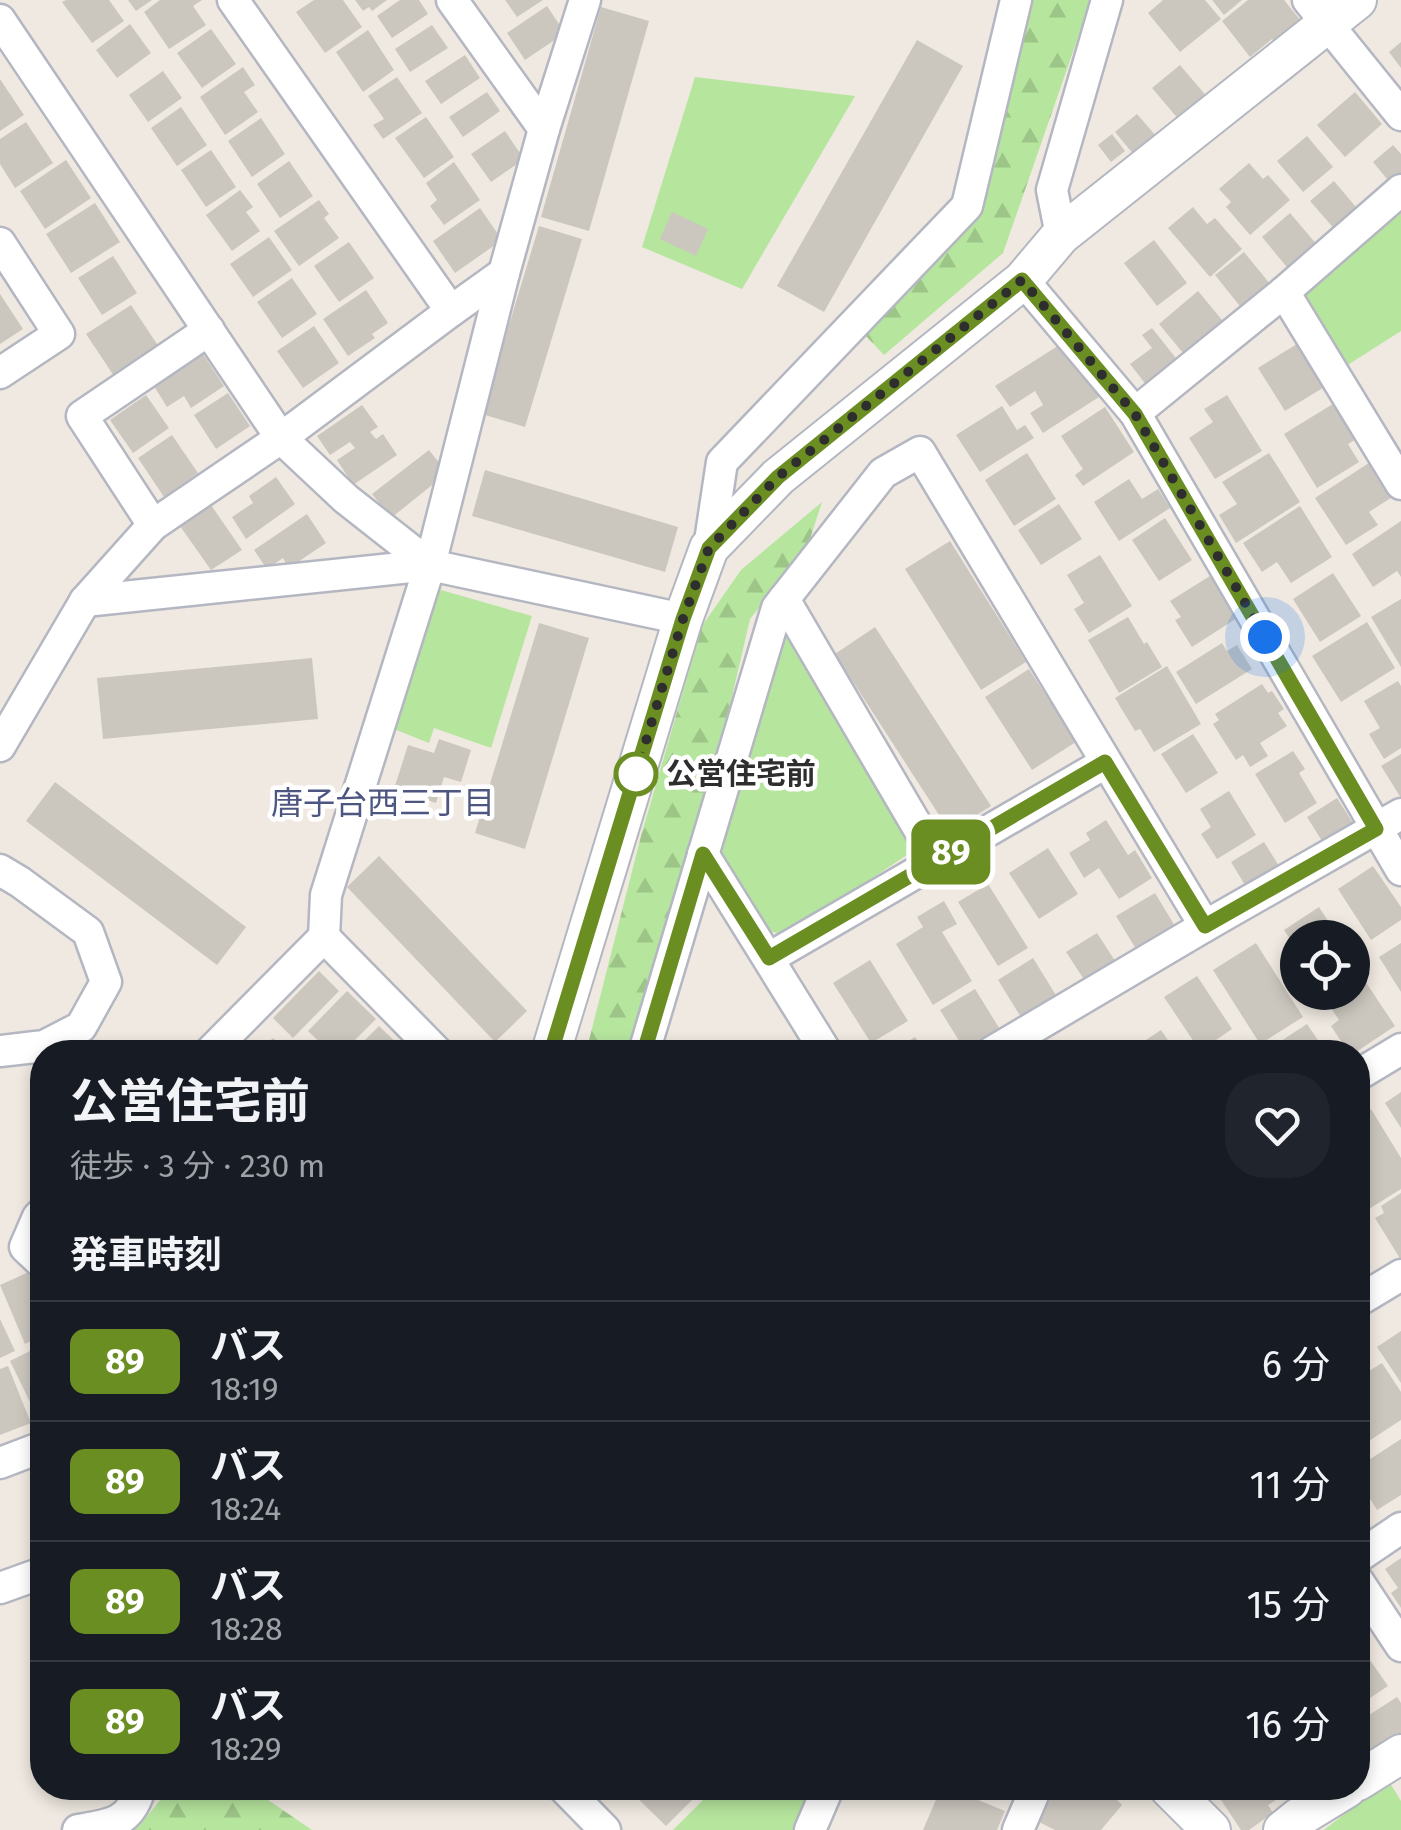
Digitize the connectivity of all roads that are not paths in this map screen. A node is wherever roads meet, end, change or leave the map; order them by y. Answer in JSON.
{"nodes":[{"id":1,"x":233,"y":0,"type":"edge"},
{"id":2,"x":452,"y":0,"type":"edge"},
{"id":3,"x":585,"y":0,"type":"edge"},
{"id":4,"x":1016,"y":0,"type":"edge"},
{"id":5,"x":1107,"y":0,"type":"edge"},
{"id":6,"x":1357,"y":0,"type":"edge"},
{"id":7,"x":1318,"y":12,"type":"edge"},
{"id":8,"x":0,"y":20,"type":"edge"},
{"id":9,"x":1401,"y":115,"type":"edge"},
{"id":10,"x":544,"y":129,"type":"junction"},
{"id":11,"x":1401,"y":190,"type":"edge"},
{"id":12,"x":1061,"y":235,"type":"junction"},
{"id":13,"x":0,"y":242,"type":"edge"},
{"id":14,"x":504,"y":273,"type":"junction"},
{"id":15,"x":1022,"y":280,"type":"junction"},
{"id":16,"x":1284,"y":292,"type":"junction"},
{"id":17,"x":451,"y":311,"type":"junction"},
{"id":18,"x":209,"y":330,"type":"junction"},
{"id":19,"x":0,"y":373,"type":"edge"},
{"id":20,"x":1135,"y":414,"type":"junction"},
{"id":21,"x":281,"y":438,"type":"junction"},
{"id":22,"x":1401,"y":484,"type":"edge"},
{"id":23,"x":153,"y":525,"type":"junction"},
{"id":24,"x":709,"y":548,"type":"junction"},
{"id":25,"x":430,"y":565,"type":"junction"},
{"id":26,"x":784,"y":599,"type":"junction"},
{"id":27,"x":85,"y":601,"type":"junction"},
{"id":28,"x":683,"y":619,"type":"junction"},
{"id":29,"x":0,"y":746,"type":"edge"},
{"id":30,"x":1105,"y":762,"type":"junction"},
{"id":31,"x":1389,"y":822,"type":"edge"},
{"id":32,"x":703,"y":854,"type":"junction"},
{"id":33,"x":938,"y":860,"type":"junction"},
{"id":34,"x":0,"y":870,"type":"edge"},
{"id":35,"x":1401,"y":870,"type":"edge"},
{"id":36,"x":1205,"y":926,"type":"junction"},
{"id":37,"x":324,"y":937,"type":"junction"},
{"id":38,"x":769,"y":958,"type":"junction"},
{"id":39,"x":56,"y":1040,"type":"edge"},
{"id":40,"x":222,"y":1040,"type":"edge"},
{"id":41,"x":425,"y":1040,"type":"edge"},
{"id":42,"x":555,"y":1040,"type":"edge"},
{"id":43,"x":648,"y":1040,"type":"edge"},
{"id":44,"x":819,"y":1040,"type":"edge"},
{"id":45,"x":1012,"y":1040,"type":"edge"},
{"id":46,"x":30,"y":1048,"type":"edge"},
{"id":47,"x":1401,"y":1048,"type":"edge"},
{"id":48,"x":0,"y":1051,"type":"edge"},
{"id":49,"x":1370,"y":1067,"type":"edge"},
{"id":50,"x":1401,"y":1274,"type":"edge"},
{"id":51,"x":1370,"y":1293,"type":"edge"},
{"id":52,"x":30,"y":1452,"type":"edge"},
{"id":53,"x":0,"y":1463,"type":"edge"},
{"id":54,"x":1401,"y":1528,"type":"edge"},
{"id":55,"x":1370,"y":1549,"type":"edge"},
{"id":56,"x":30,"y":1577,"type":"edge"},
{"id":57,"x":0,"y":1588,"type":"edge"},
{"id":58,"x":1370,"y":1598,"type":"edge"},
{"id":59,"x":1401,"y":1646,"type":"edge"},
{"id":60,"x":1401,"y":1754,"type":"edge"},
{"id":61,"x":1370,"y":1773,"type":"edge"},
{"id":62,"x":137,"y":1800,"type":"edge"},
{"id":63,"x":576,"y":1800,"type":"edge"},
{"id":64,"x":823,"y":1800,"type":"edge"},
{"id":65,"x":1031,"y":1800,"type":"edge"},
{"id":66,"x":1180,"y":1800,"type":"edge"},
{"id":67,"x":1327,"y":1800,"type":"edge"},
{"id":68,"x":78,"y":1830,"type":"edge"},
{"id":69,"x":605,"y":1830,"type":"edge"},
{"id":70,"x":810,"y":1830,"type":"edge"},
{"id":71,"x":1018,"y":1830,"type":"edge"},
{"id":72,"x":1210,"y":1830,"type":"edge"},
{"id":73,"x":1283,"y":1830,"type":"edge"}],
"edges":[{"from":1,"to":17,"type":"street"},
{"from":2,"to":10,"type":"street"},
{"from":3,"to":10,"type":"street"},
{"from":4,"to":24,"type":"street"},
{"from":5,"to":12,"type":"street"},
{"from":6,"to":7,"type":"street"},
{"from":7,"to":9,"type":"street"},
{"from":7,"to":12,"type":"street"},
{"from":8,"to":18,"type":"street"},
{"from":10,"to":14,"type":"street"},
{"from":11,"to":16,"type":"street"},
{"from":12,"to":15,"type":"street"},
{"from":13,"to":19,"type":"street"},
{"from":14,"to":17,"type":"street"},
{"from":14,"to":25,"type":"street"},
{"from":15,"to":20,"type":"street"},
{"from":15,"to":24,"type":"street"},
{"from":16,"to":20,"type":"street"},
{"from":16,"to":22,"type":"street"},
{"from":17,"to":21,"type":"street"},
{"from":18,"to":21,"type":"street"},
{"from":18,"to":23,"type":"street"},
{"from":20,"to":31,"type":"street"},
{"from":21,"to":23,"type":"street"},
{"from":21,"to":25,"type":"street"},
{"from":23,"to":27,"type":"street"},
{"from":24,"to":28,"type":"street"},
{"from":25,"to":27,"type":"street"},
{"from":25,"to":28,"type":"street"},
{"from":25,"to":37,"type":"street"},
{"from":26,"to":30,"type":"street"},
{"from":26,"to":32,"type":"street"},
{"from":26,"to":33,"type":"street"},
{"from":27,"to":29,"type":"street"},
{"from":28,"to":42,"type":"street"},
{"from":30,"to":33,"type":"street"},
{"from":30,"to":36,"type":"street"},
{"from":31,"to":35,"type":"street"},
{"from":31,"to":36,"type":"street"},
{"from":32,"to":38,"type":"street"},
{"from":32,"to":43,"type":"street"},
{"from":33,"to":38,"type":"street"},
{"from":34,"to":39,"type":"street"},
{"from":36,"to":45,"type":"street"},
{"from":37,"to":40,"type":"street"},
{"from":37,"to":41,"type":"street"},
{"from":38,"to":44,"type":"street"},
{"from":46,"to":48,"type":"street"},
{"from":47,"to":49,"type":"street"},
{"from":50,"to":51,"type":"street"},
{"from":52,"to":53,"type":"street"},
{"from":54,"to":55,"type":"street"},
{"from":56,"to":57,"type":"street"},
{"from":58,"to":59,"type":"street"},
{"from":60,"to":61,"type":"street"},
{"from":62,"to":68,"type":"street"},
{"from":63,"to":69,"type":"street"},
{"from":64,"to":70,"type":"street"},
{"from":65,"to":71,"type":"street"},
{"from":66,"to":72,"type":"street"},
{"from":67,"to":73,"type":"street"}]}
